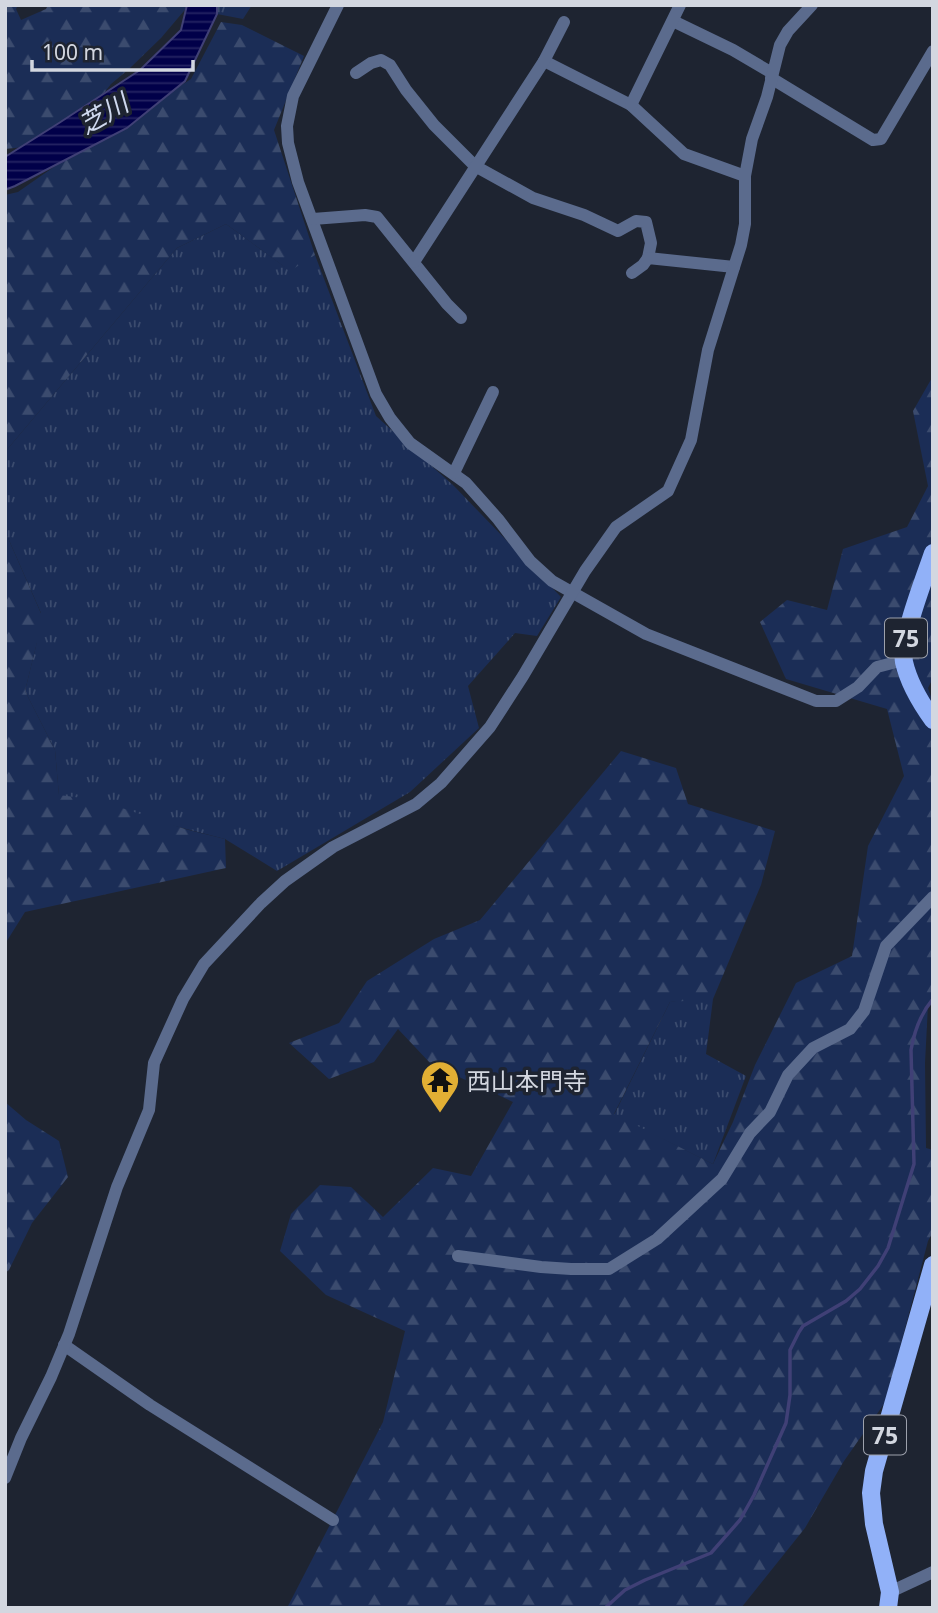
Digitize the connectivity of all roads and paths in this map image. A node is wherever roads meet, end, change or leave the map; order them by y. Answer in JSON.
{"nodes":[{"id":1,"x":338,"y":5,"type":"edge"},
{"id":2,"x":680,"y":5,"type":"edge"},
{"id":3,"x":812,"y":5,"type":"edge"},
{"id":4,"x":673,"y":21,"type":"junction"},
{"id":5,"x":564,"y":22,"type":"dead end"},
{"id":6,"x":933,"y":51,"type":"edge"},
{"id":7,"x":544,"y":61,"type":"junction"},
{"id":8,"x":356,"y":74,"type":"dead end"},
{"id":9,"x":772,"y":75,"type":"junction"},
{"id":10,"x":631,"y":105,"type":"junction"},
{"id":11,"x":475,"y":166,"type":"junction"},
{"id":12,"x":745,"y":176,"type":"junction"},
{"id":13,"x":313,"y":219,"type":"junction"},
{"id":14,"x":648,"y":258,"type":"junction"},
{"id":15,"x":414,"y":262,"type":"junction"},
{"id":16,"x":734,"y":267,"type":"junction"},
{"id":17,"x":632,"y":273,"type":"dead end"},
{"id":18,"x":461,"y":318,"type":"dead end"},
{"id":19,"x":493,"y":391,"type":"dead end"},
{"id":20,"x":454,"y":473,"type":"junction"},
{"id":21,"x":933,"y":553,"type":"edge"},
{"id":22,"x":572,"y":592,"type":"junction"},
{"id":23,"x":904,"y":660,"type":"junction"},
{"id":24,"x":933,"y":720,"type":"edge"},
{"id":25,"x":933,"y":897,"type":"edge"},
{"id":26,"x":458,"y":1256,"type":"dead end"},
{"id":27,"x":933,"y":1265,"type":"edge"},
{"id":28,"x":64,"y":1345,"type":"junction"},
{"id":29,"x":5,"y":1478,"type":"edge"},
{"id":30,"x":333,"y":1520,"type":"dead end"},
{"id":31,"x":933,"y":1572,"type":"edge"},
{"id":32,"x":889,"y":1600,"type":"edge"}],
"edges":[{"from":1,"to":13,"type":"street"},
{"from":2,"to":4,"type":"street"},
{"from":3,"to":9,"type":"street"},
{"from":4,"to":9,"type":"street"},
{"from":4,"to":10,"type":"street"},
{"from":5,"to":7,"type":"street"},
{"from":6,"to":9,"type":"street"},
{"from":7,"to":10,"type":"street"},
{"from":7,"to":11,"type":"street"},
{"from":8,"to":11,"type":"street"},
{"from":9,"to":12,"type":"street"},
{"from":10,"to":12,"type":"street"},
{"from":11,"to":14,"type":"street"},
{"from":11,"to":15,"type":"street"},
{"from":12,"to":16,"type":"street"},
{"from":13,"to":15,"type":"street"},
{"from":13,"to":20,"type":"street"},
{"from":14,"to":16,"type":"street"},
{"from":14,"to":17,"type":"street"},
{"from":15,"to":18,"type":"street"},
{"from":16,"to":22,"type":"street"},
{"from":19,"to":20,"type":"street"},
{"from":20,"to":22,"type":"street"},
{"from":21,"to":23,"type":"main road","number":"75"},
{"from":22,"to":23,"type":"street"},
{"from":22,"to":28,"type":"street"},
{"from":23,"to":24,"type":"main road","number":"75"},
{"from":25,"to":26,"type":"street"},
{"from":27,"to":32,"type":"main road","number":"75"},
{"from":28,"to":29,"type":"street"},
{"from":28,"to":30,"type":"street"},
{"from":31,"to":32,"type":"street"}]}
